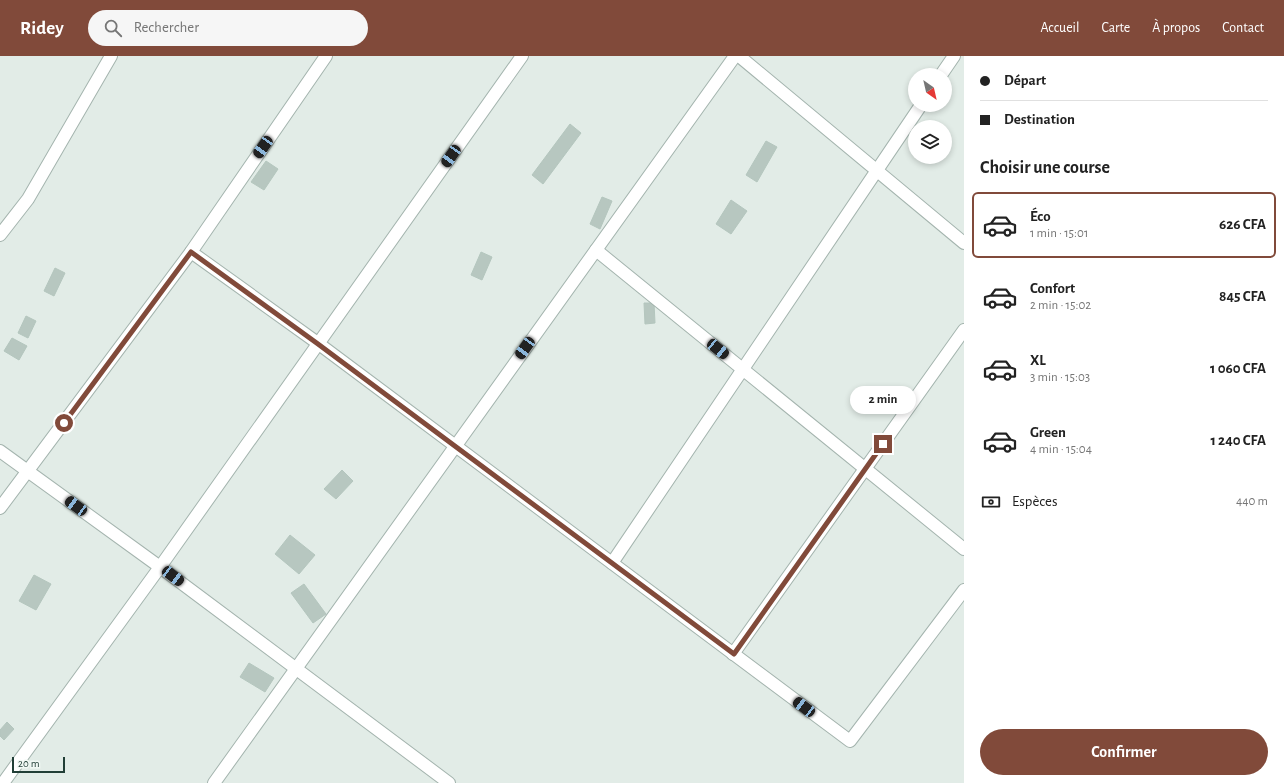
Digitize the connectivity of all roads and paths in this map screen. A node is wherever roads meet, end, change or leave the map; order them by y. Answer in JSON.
{"nodes":[{"id":1,"x":111,"y":56,"type":"edge"},
{"id":2,"x":326,"y":56,"type":"edge"},
{"id":3,"x":522,"y":56,"type":"edge"},
{"id":4,"x":734,"y":56,"type":"edge"},
{"id":5,"x":739,"y":56,"type":"edge"},
{"id":6,"x":954,"y":56,"type":"edge"},
{"id":7,"x":946,"y":68,"type":"edge"},
{"id":8,"x":916,"y":112,"type":"edge"},
{"id":9,"x":876,"y":170,"type":"junction"},
{"id":10,"x":0,"y":235,"type":"edge"},
{"id":11,"x":964,"y":243,"type":"edge"},
{"id":12,"x":596,"y":250,"type":"junction"},
{"id":13,"x":191,"y":252,"type":"junction"},
{"id":14,"x":964,"y":330,"type":"edge"},
{"id":15,"x":318,"y":344,"type":"junction"},
{"id":16,"x":742,"y":369,"type":"junction"},
{"id":17,"x":455,"y":446,"type":"junction"},
{"id":18,"x":0,"y":451,"type":"edge"},
{"id":19,"x":865,"y":469,"type":"junction"},
{"id":20,"x":28,"y":472,"type":"junction"},
{"id":21,"x":0,"y":508,"type":"edge"},
{"id":22,"x":964,"y":549,"type":"edge"},
{"id":23,"x":612,"y":563,"type":"junction"},
{"id":24,"x":160,"y":567,"type":"junction"},
{"id":25,"x":964,"y":590,"type":"edge"},
{"id":26,"x":734,"y":654,"type":"junction"},
{"id":27,"x":296,"y":668,"type":"junction"},
{"id":28,"x":3,"y":783,"type":"edge"},
{"id":29,"x":214,"y":783,"type":"edge"},
{"id":30,"x":450,"y":783,"type":"edge"}],
"edges":[{"from":1,"to":10,"type":"street"},
{"from":2,"to":13,"type":"street"},
{"from":3,"to":15,"type":"street"},
{"from":4,"to":12,"type":"street"},
{"from":5,"to":9,"type":"street"},
{"from":6,"to":7,"type":"street"},
{"from":8,"to":9,"type":"street"},
{"from":9,"to":11,"type":"street"},
{"from":9,"to":16,"type":"street"},
{"from":12,"to":16,"type":"street"},
{"from":12,"to":17,"type":"street"},
{"from":13,"to":15,"type":"street"},
{"from":13,"to":20,"type":"street"},
{"from":14,"to":19,"type":"street"},
{"from":15,"to":17,"type":"street"},
{"from":15,"to":24,"type":"street"},
{"from":16,"to":19,"type":"street"},
{"from":16,"to":23,"type":"street"},
{"from":17,"to":23,"type":"street"},
{"from":17,"to":27,"type":"street"},
{"from":18,"to":20,"type":"street"},
{"from":19,"to":22,"type":"street"},
{"from":19,"to":26,"type":"street"},
{"from":20,"to":21,"type":"street"},
{"from":20,"to":24,"type":"street"},
{"from":23,"to":26,"type":"street"},
{"from":24,"to":27,"type":"street"},
{"from":24,"to":28,"type":"street"},
{"from":25,"to":26,"type":"street"},
{"from":27,"to":29,"type":"street"},
{"from":27,"to":30,"type":"street"}]}
